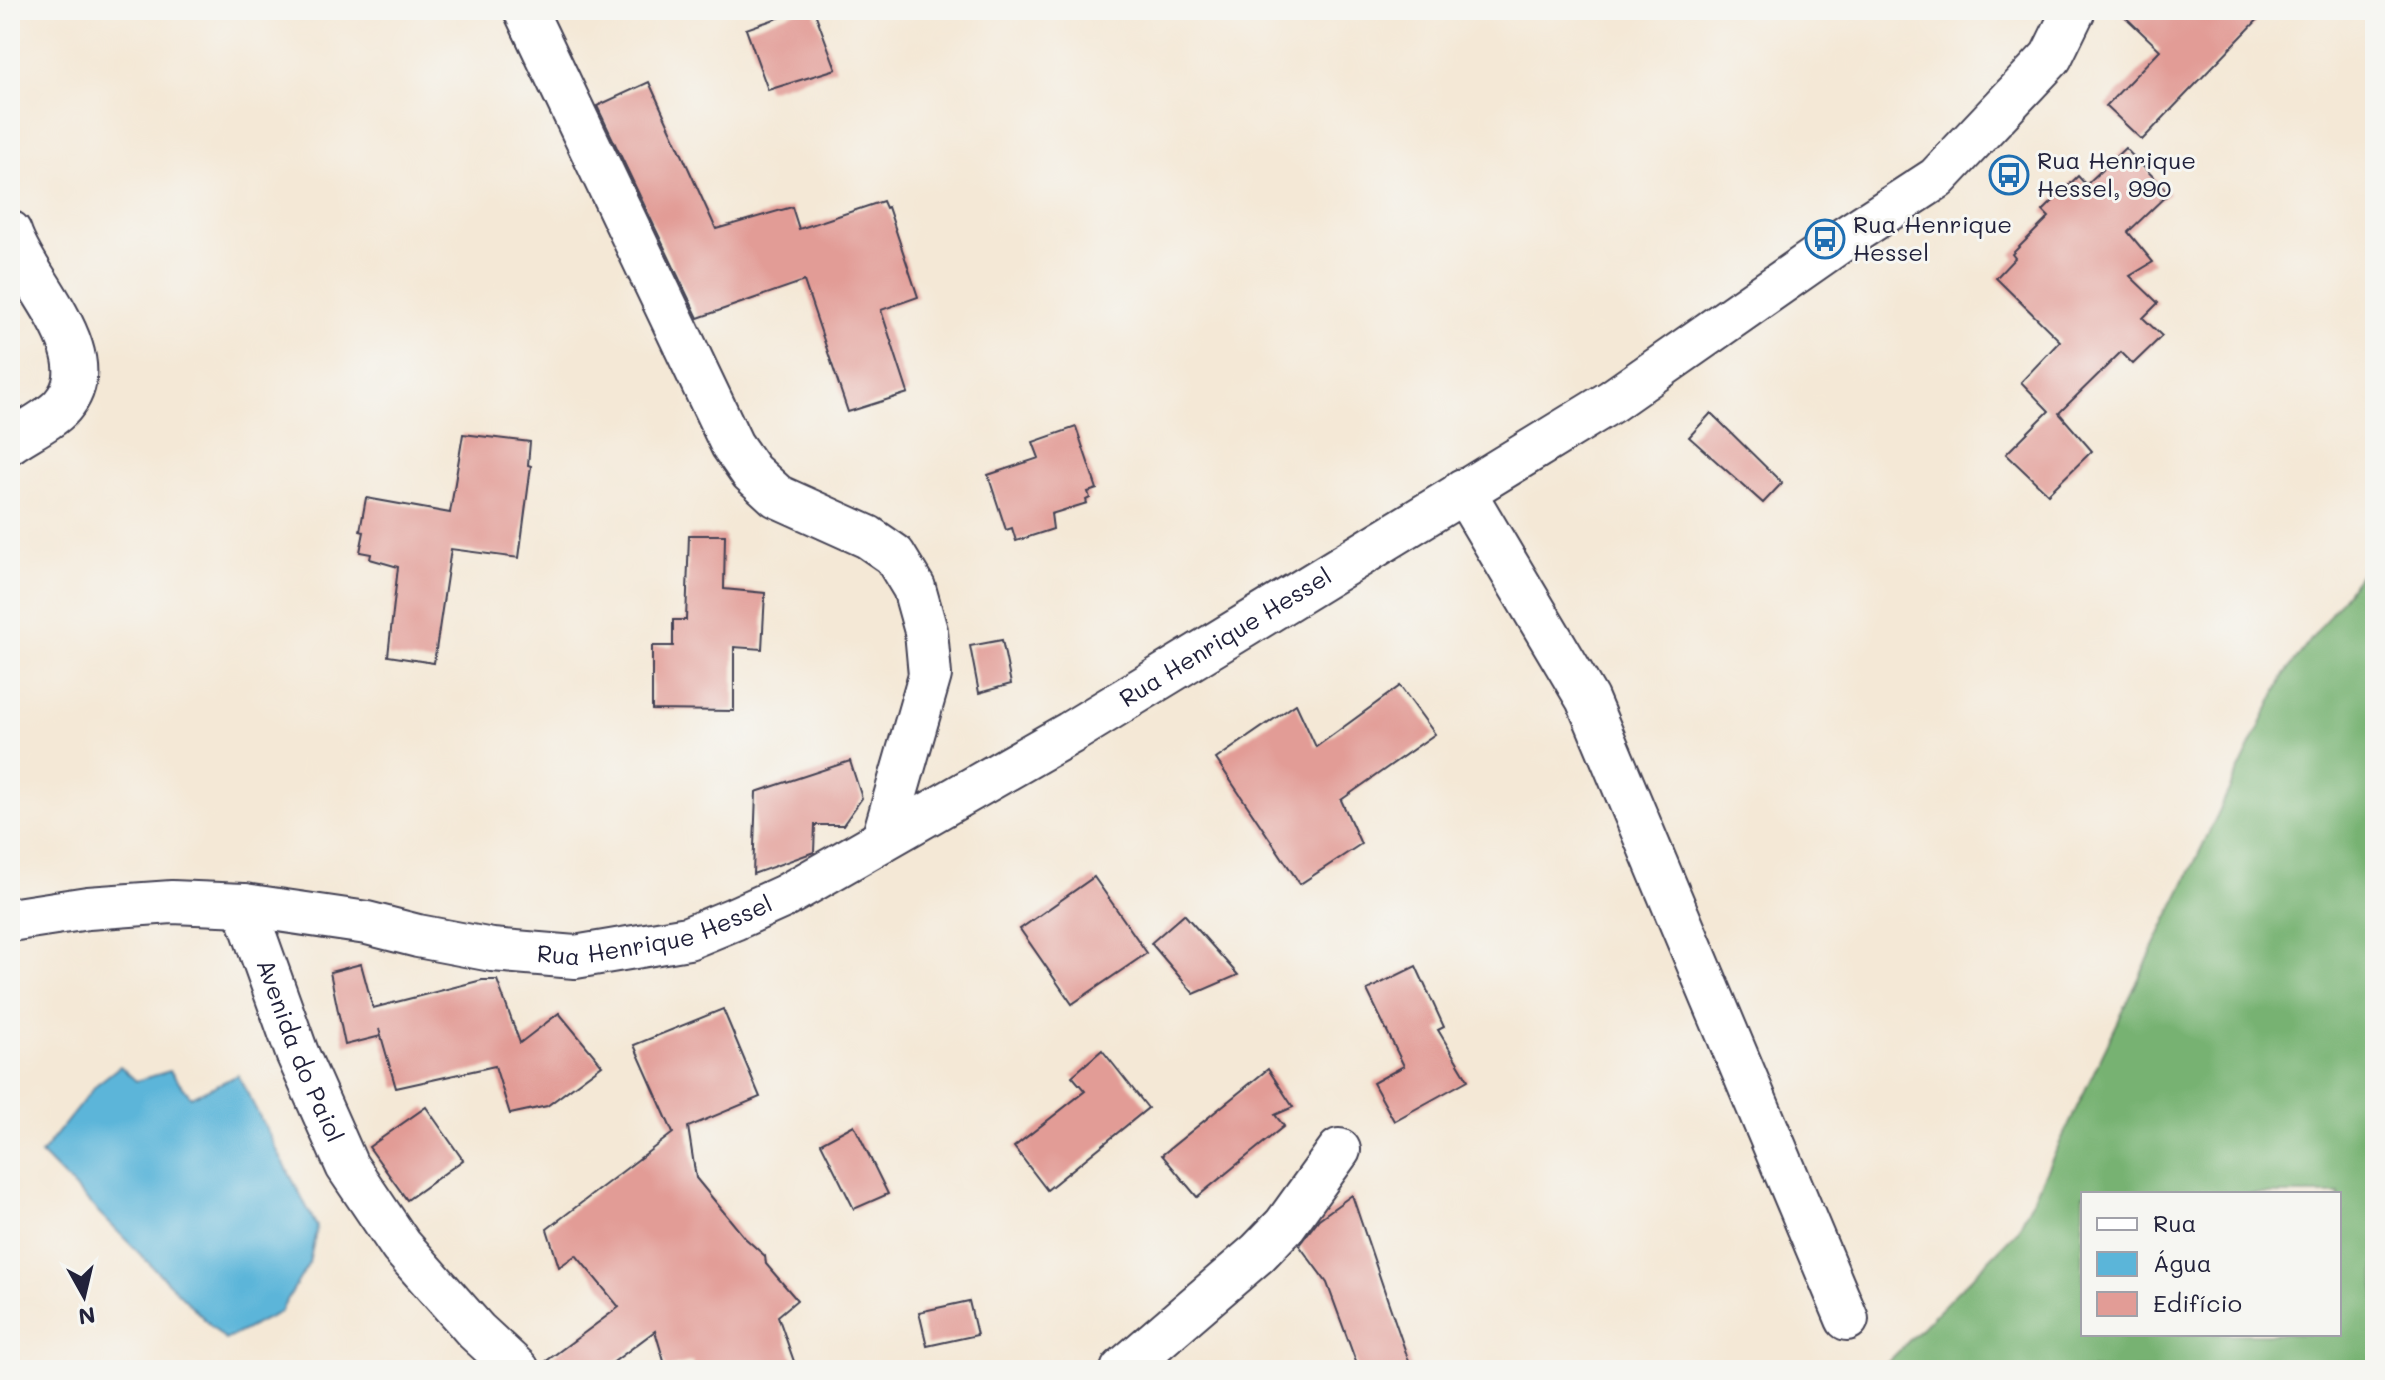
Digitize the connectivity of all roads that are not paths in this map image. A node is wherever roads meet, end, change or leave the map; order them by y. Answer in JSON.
{"nodes":[{"id":1,"x":525,"y":10,"type":"edge"},
{"id":2,"x":2074,"y":10,"type":"edge"},
{"id":3,"x":10,"y":232,"type":"edge"},
{"id":4,"x":10,"y":442,"type":"edge"},
{"id":5,"x":1463,"y":490,"type":"junction"},
{"id":6,"x":883,"y":839,"type":"junction"},
{"id":7,"x":244,"y":905,"type":"junction"},
{"id":8,"x":10,"y":920,"type":"edge"},
{"id":9,"x":1339,"y":1150,"type":"dead end"},
{"id":10,"x":1847,"y":1319,"type":"dead end"},
{"id":11,"x":518,"y":1370,"type":"edge"},
{"id":12,"x":1122,"y":1370,"type":"edge"}],
"edges":[{"from":1,"to":6,"type":"street"},
{"from":2,"to":5,"type":"street","name":"Rua Henrique Hessel"},
{"from":3,"to":4,"type":"street"},
{"from":5,"to":6,"type":"street","name":"Rua Henrique Hessel"},
{"from":5,"to":10,"type":"street"},
{"from":6,"to":7,"type":"street","name":"Rua Henrique Hessel"},
{"from":7,"to":8,"type":"street"},
{"from":7,"to":11,"type":"street","name":"Avenida do Paiol"},
{"from":9,"to":12,"type":"street"}]}
